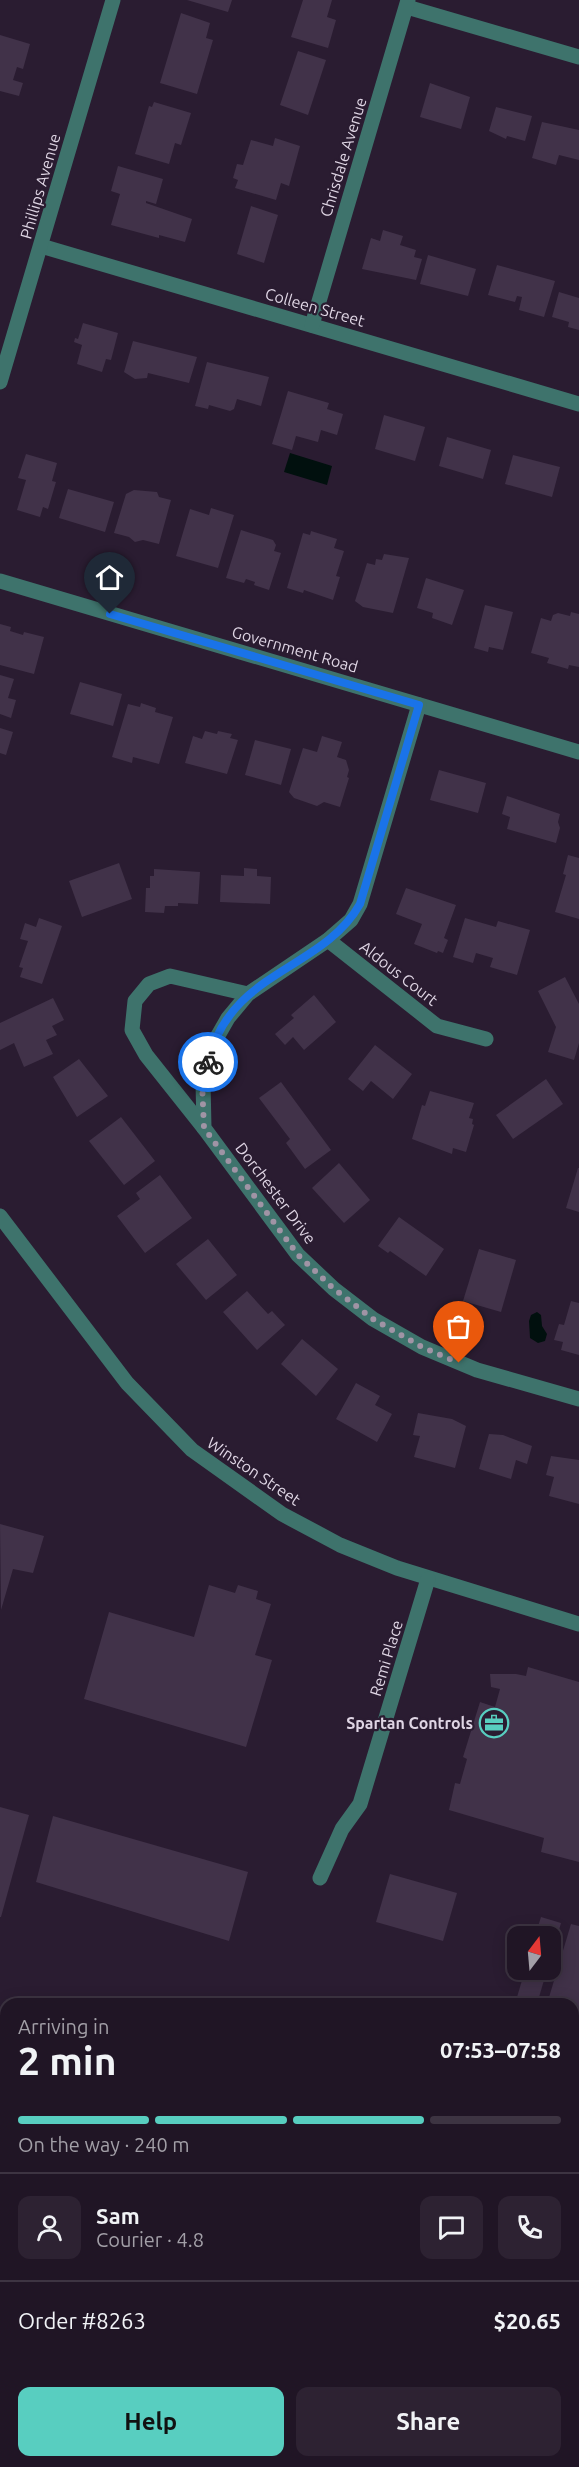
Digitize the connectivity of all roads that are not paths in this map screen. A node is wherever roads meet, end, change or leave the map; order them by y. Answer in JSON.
{"nodes":[{"id":1,"x":113,"y":0,"type":"edge"},
{"id":2,"x":408,"y":3,"type":"edge"},
{"id":3,"x":579,"y":57,"type":"edge"},
{"id":4,"x":41,"y":246,"type":"junction"},
{"id":5,"x":312,"y":324,"type":"junction"},
{"id":6,"x":0,"y":382,"type":"edge"},
{"id":7,"x":579,"y":404,"type":"edge"},
{"id":8,"x":0,"y":581,"type":"edge"},
{"id":9,"x":419,"y":705,"type":"junction"},
{"id":10,"x":579,"y":752,"type":"edge"},
{"id":11,"x":328,"y":940,"type":"junction"},
{"id":12,"x":248,"y":994,"type":"junction"},
{"id":13,"x":486,"y":1039,"type":"dead end"},
{"id":14,"x":204,"y":1128,"type":"junction"},
{"id":15,"x":0,"y":1216,"type":"edge"},
{"id":16,"x":579,"y":1399,"type":"edge"},
{"id":17,"x":428,"y":1579,"type":"junction"},
{"id":18,"x":579,"y":1624,"type":"edge"},
{"id":19,"x":321,"y":1878,"type":"dead end"}],
"edges":[{"from":1,"to":4,"type":"street","name":"Phillips Avenue"},
{"from":2,"to":3,"type":"street"},
{"from":2,"to":5,"type":"street","name":"Chrisdale Avenue"},
{"from":4,"to":5,"type":"street","name":"Colleen Street"},
{"from":4,"to":6,"type":"street","name":"Phillips Avenue"},
{"from":5,"to":7,"type":"street","name":"Colleen Street"},
{"from":8,"to":9,"type":"street","name":"Government Road"},
{"from":9,"to":10,"type":"street","name":"Government Road"},
{"from":9,"to":11,"type":"street"},
{"from":11,"to":12,"type":"street"},
{"from":11,"to":13,"type":"street","name":"Aldous Court"},
{"from":12,"to":14,"type":"street"},
{"from":12,"to":14,"type":"street","name":"Dorchester Drive"},
{"from":14,"to":16,"type":"street","name":"Dorchester Drive"},
{"from":15,"to":17,"type":"street","name":"Winston Street"},
{"from":17,"to":18,"type":"street","name":"Winston Street"},
{"from":17,"to":19,"type":"street","name":"Remi Place"}]}
